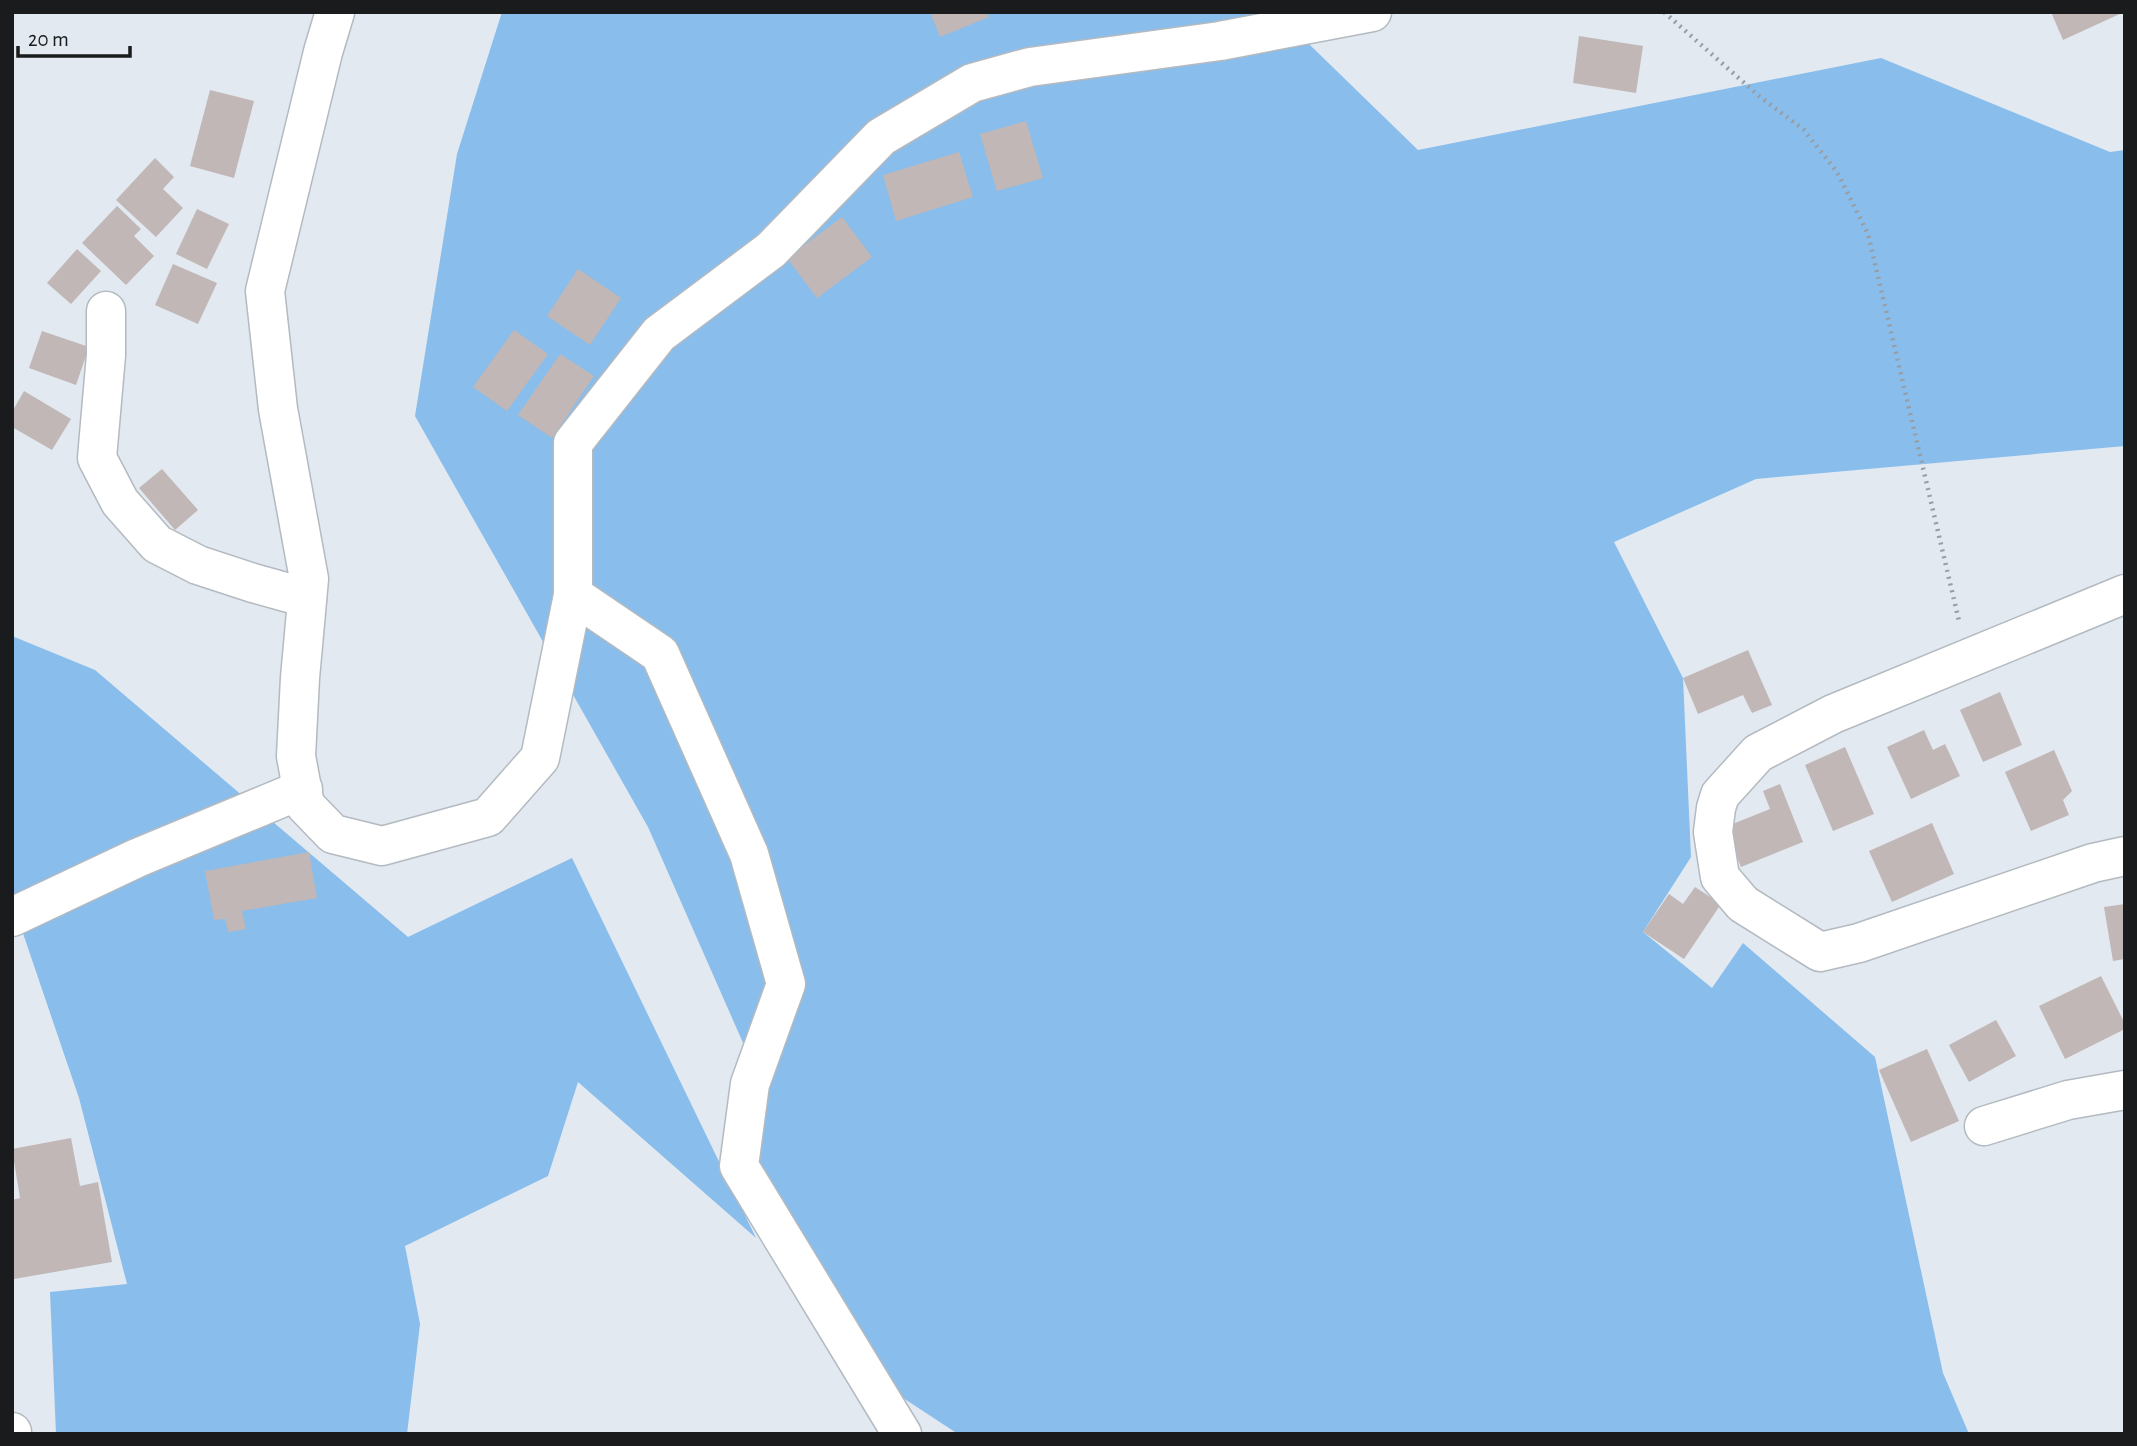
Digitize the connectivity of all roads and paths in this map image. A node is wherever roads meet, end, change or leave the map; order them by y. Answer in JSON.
{"nodes":[{"id":1,"x":335,"y":12,"type":"edge"},
{"id":2,"x":1372,"y":12,"type":"edge"},
{"id":3,"x":1664,"y":12,"type":"edge"},
{"id":4,"x":106,"y":311,"type":"dead end"},
{"id":5,"x":2125,"y":594,"type":"edge"},
{"id":6,"x":573,"y":595,"type":"junction"},
{"id":7,"x":307,"y":598,"type":"junction"},
{"id":8,"x":1968,"y":659,"type":"junction"},
{"id":9,"x":303,"y":789,"type":"junction"},
{"id":10,"x":2125,"y":856,"type":"edge"},
{"id":11,"x":12,"y":917,"type":"edge"},
{"id":12,"x":2125,"y":1090,"type":"edge"},
{"id":13,"x":1984,"y":1126,"type":"dead end"},
{"id":14,"x":902,"y":1434,"type":"edge"}],
"edges":[{"from":1,"to":7,"type":"street"},
{"from":2,"to":6,"type":"street"},
{"from":3,"to":8,"type":"path"},
{"from":4,"to":7,"type":"street"},
{"from":5,"to":8,"type":"street"},
{"from":6,"to":9,"type":"street"},
{"from":6,"to":14,"type":"street"},
{"from":7,"to":9,"type":"street"},
{"from":8,"to":10,"type":"street"},
{"from":9,"to":11,"type":"street"},
{"from":12,"to":13,"type":"street"}]}
